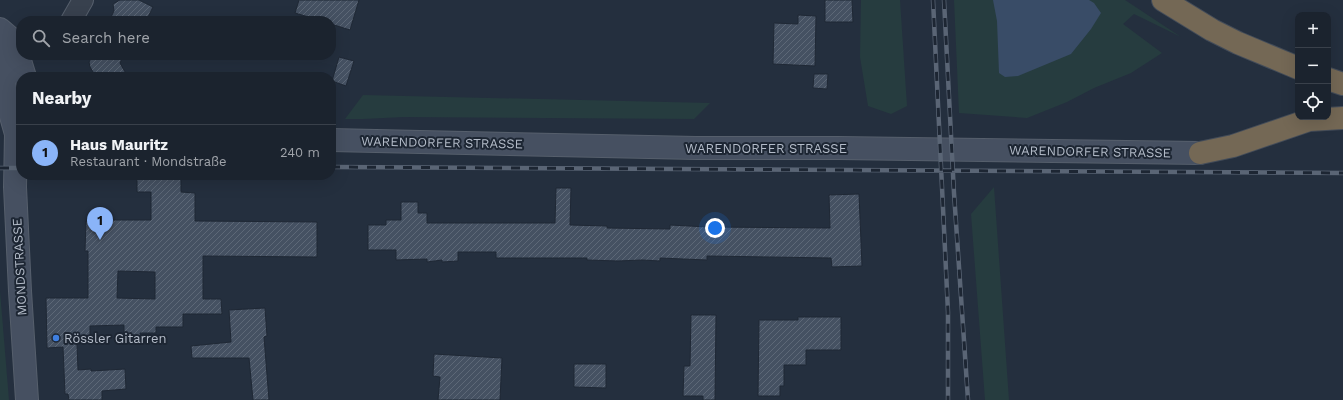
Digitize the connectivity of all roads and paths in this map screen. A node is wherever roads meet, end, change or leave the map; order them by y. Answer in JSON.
{"nodes":[{"id":1,"x":83,"y":0,"type":"edge"},
{"id":2,"x":1162,"y":0,"type":"edge"},
{"id":3,"x":74,"y":16,"type":"edge"},
{"id":4,"x":0,"y":29,"type":"edge"},
{"id":5,"x":16,"y":48,"type":"edge"},
{"id":6,"x":0,"y":54,"type":"edge"},
{"id":7,"x":20,"y":60,"type":"edge"},
{"id":8,"x":1295,"y":67,"type":"edge"},
{"id":9,"x":23,"y":72,"type":"edge"},
{"id":10,"x":1331,"y":80,"type":"edge"},
{"id":11,"x":1343,"y":84,"type":"edge"},
{"id":12,"x":1343,"y":118,"type":"edge"},
{"id":13,"x":13,"y":124,"type":"edge"},
{"id":14,"x":336,"y":140,"type":"edge"},
{"id":15,"x":1200,"y":153,"type":"joint"},
{"id":16,"x":8,"y":180,"type":"edge"},
{"id":17,"x":27,"y":400,"type":"edge"}],
"edges":[{"from":1,"to":3,"type":"street"},
{"from":2,"to":8,"type":"highway"},
{"from":4,"to":5,"type":"main road"},
{"from":6,"to":13,"type":"main road","name":"MONDSTRASSE"},
{"from":7,"to":9,"type":"main road"},
{"from":10,"to":11,"type":"highway"},
{"from":12,"to":15,"type":"highway"},
{"from":13,"to":16,"type":"main road","name":"MONDSTRASSE"},
{"from":14,"to":15,"type":"main road","name":"WARENDORFER STRASSE"},
{"from":16,"to":17,"type":"main road","name":"MONDSTRASSE"}]}
